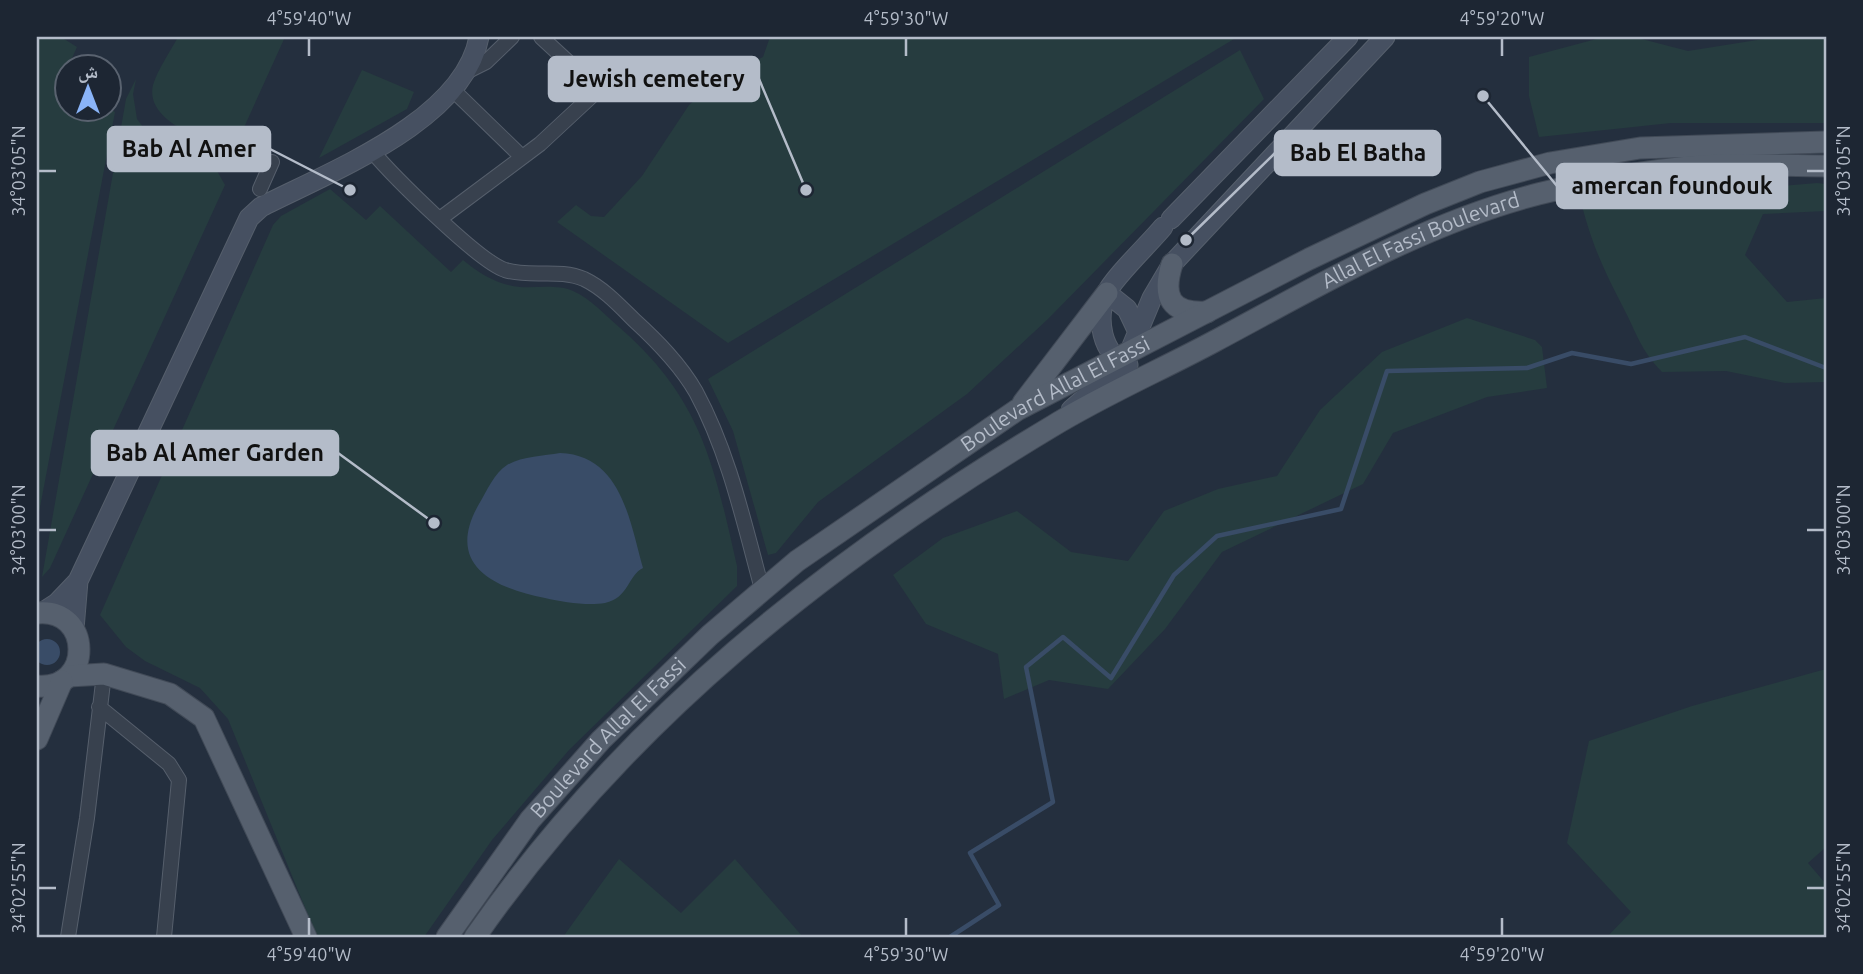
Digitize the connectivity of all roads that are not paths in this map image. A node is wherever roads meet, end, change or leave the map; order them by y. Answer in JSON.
{"nodes":[{"id":1,"x":479,"y":37,"type":"edge"},
{"id":2,"x":512,"y":37,"type":"edge"},
{"id":3,"x":541,"y":37,"type":"edge"},
{"id":4,"x":1348,"y":37,"type":"edge"},
{"id":5,"x":1385,"y":37,"type":"edge"},
{"id":6,"x":464,"y":73,"type":"junction"},
{"id":7,"x":452,"y":89,"type":"junction"},
{"id":8,"x":1826,"y":142,"type":"edge"},
{"id":9,"x":371,"y":150,"type":"junction"},
{"id":10,"x":521,"y":156,"type":"junction"},
{"id":11,"x":272,"y":162,"type":"dead end"},
{"id":12,"x":1550,"y":163,"type":"junction"},
{"id":13,"x":1826,"y":166,"type":"edge"},
{"id":14,"x":260,"y":189,"type":"dead end"},
{"id":15,"x":1554,"y":191,"type":"junction"},
{"id":16,"x":441,"y":218,"type":"junction"},
{"id":17,"x":1172,"y":264,"type":"junction"},
{"id":18,"x":1107,"y":293,"type":"junction"},
{"id":19,"x":1209,"y":312,"type":"junction"},
{"id":20,"x":1128,"y":350,"type":"junction"},
{"id":21,"x":1160,"y":370,"type":"junction"},
{"id":22,"x":1017,"y":410,"type":"junction"},
{"id":23,"x":1054,"y":425,"type":"junction"},
{"id":24,"x":78,"y":581,"type":"junction"},
{"id":25,"x":762,"y":589,"type":"junction"},
{"id":26,"x":40,"y":613,"type":"edge"},
{"id":27,"x":76,"y":635,"type":"junction"},
{"id":28,"x":104,"y":674,"type":"junction"},
{"id":29,"x":66,"y":679,"type":"junction"},
{"id":30,"x":37,"y":686,"type":"edge"},
{"id":31,"x":99,"y":707,"type":"junction"},
{"id":32,"x":37,"y":739,"type":"edge"},
{"id":33,"x":68,"y":937,"type":"edge"},
{"id":34,"x":164,"y":937,"type":"edge"},
{"id":35,"x":306,"y":937,"type":"edge"},
{"id":36,"x":447,"y":937,"type":"edge"},
{"id":37,"x":475,"y":937,"type":"edge"}],
"edges":[{"from":1,"to":6,"type":"main road"},
{"from":2,"to":6,"type":"street"},
{"from":3,"to":10,"type":"street"},
{"from":4,"to":18,"type":"main road"},
{"from":5,"to":17,"type":"main road"},
{"from":6,"to":7,"type":"main road"},
{"from":7,"to":9,"type":"main road"},
{"from":7,"to":10,"type":"street"},
{"from":8,"to":12,"type":"main road","name":"Boulevard Allal El Fassi"},
{"from":9,"to":16,"type":"street"},
{"from":9,"to":24,"type":"main road"},
{"from":10,"to":16,"type":"street"},
{"from":11,"to":14,"type":"street"},
{"from":12,"to":15,"type":"main road"},
{"from":12,"to":19,"type":"main road","name":"Boulevard Allal El Fassi"},
{"from":13,"to":15,"type":"main road","name":"Allal El Fassi Boulevard"},
{"from":15,"to":21,"type":"main road","name":"Allal El Fassi Boulevard"},
{"from":16,"to":25,"type":"street"},
{"from":17,"to":19,"type":"main road"},
{"from":17,"to":20,"type":"main road"},
{"from":18,"to":20,"type":"main road"},
{"from":18,"to":20,"type":"main road"},
{"from":18,"to":22,"type":"main road"},
{"from":19,"to":20,"type":"main road","name":"Boulevard Allal El Fassi"},
{"from":20,"to":21,"type":"main road"},
{"from":20,"to":22,"type":"main road","name":"Boulevard Allal El Fassi"},
{"from":20,"to":23,"type":"main road"},
{"from":21,"to":23,"type":"main road","name":"Boulevard Allal El Fassi"},
{"from":22,"to":25,"type":"main road","name":"Boulevard Allal El Fassi"},
{"from":23,"to":37,"type":"main road","name":"Boulevard Allal El Fassi"},
{"from":24,"to":26,"type":"main road"},
{"from":24,"to":27,"type":"main road"},
{"from":25,"to":36,"type":"main road","name":"Boulevard Allal El Fassi"},
{"from":26,"to":27,"type":"main road"},
{"from":27,"to":28,"type":"main road"},
{"from":27,"to":29,"type":"main road"},
{"from":28,"to":29,"type":"main road"},
{"from":28,"to":31,"type":"street"},
{"from":28,"to":35,"type":"main road"},
{"from":29,"to":30,"type":"main road"},
{"from":29,"to":32,"type":"main road"},
{"from":31,"to":33,"type":"street"},
{"from":31,"to":34,"type":"street"}]}
